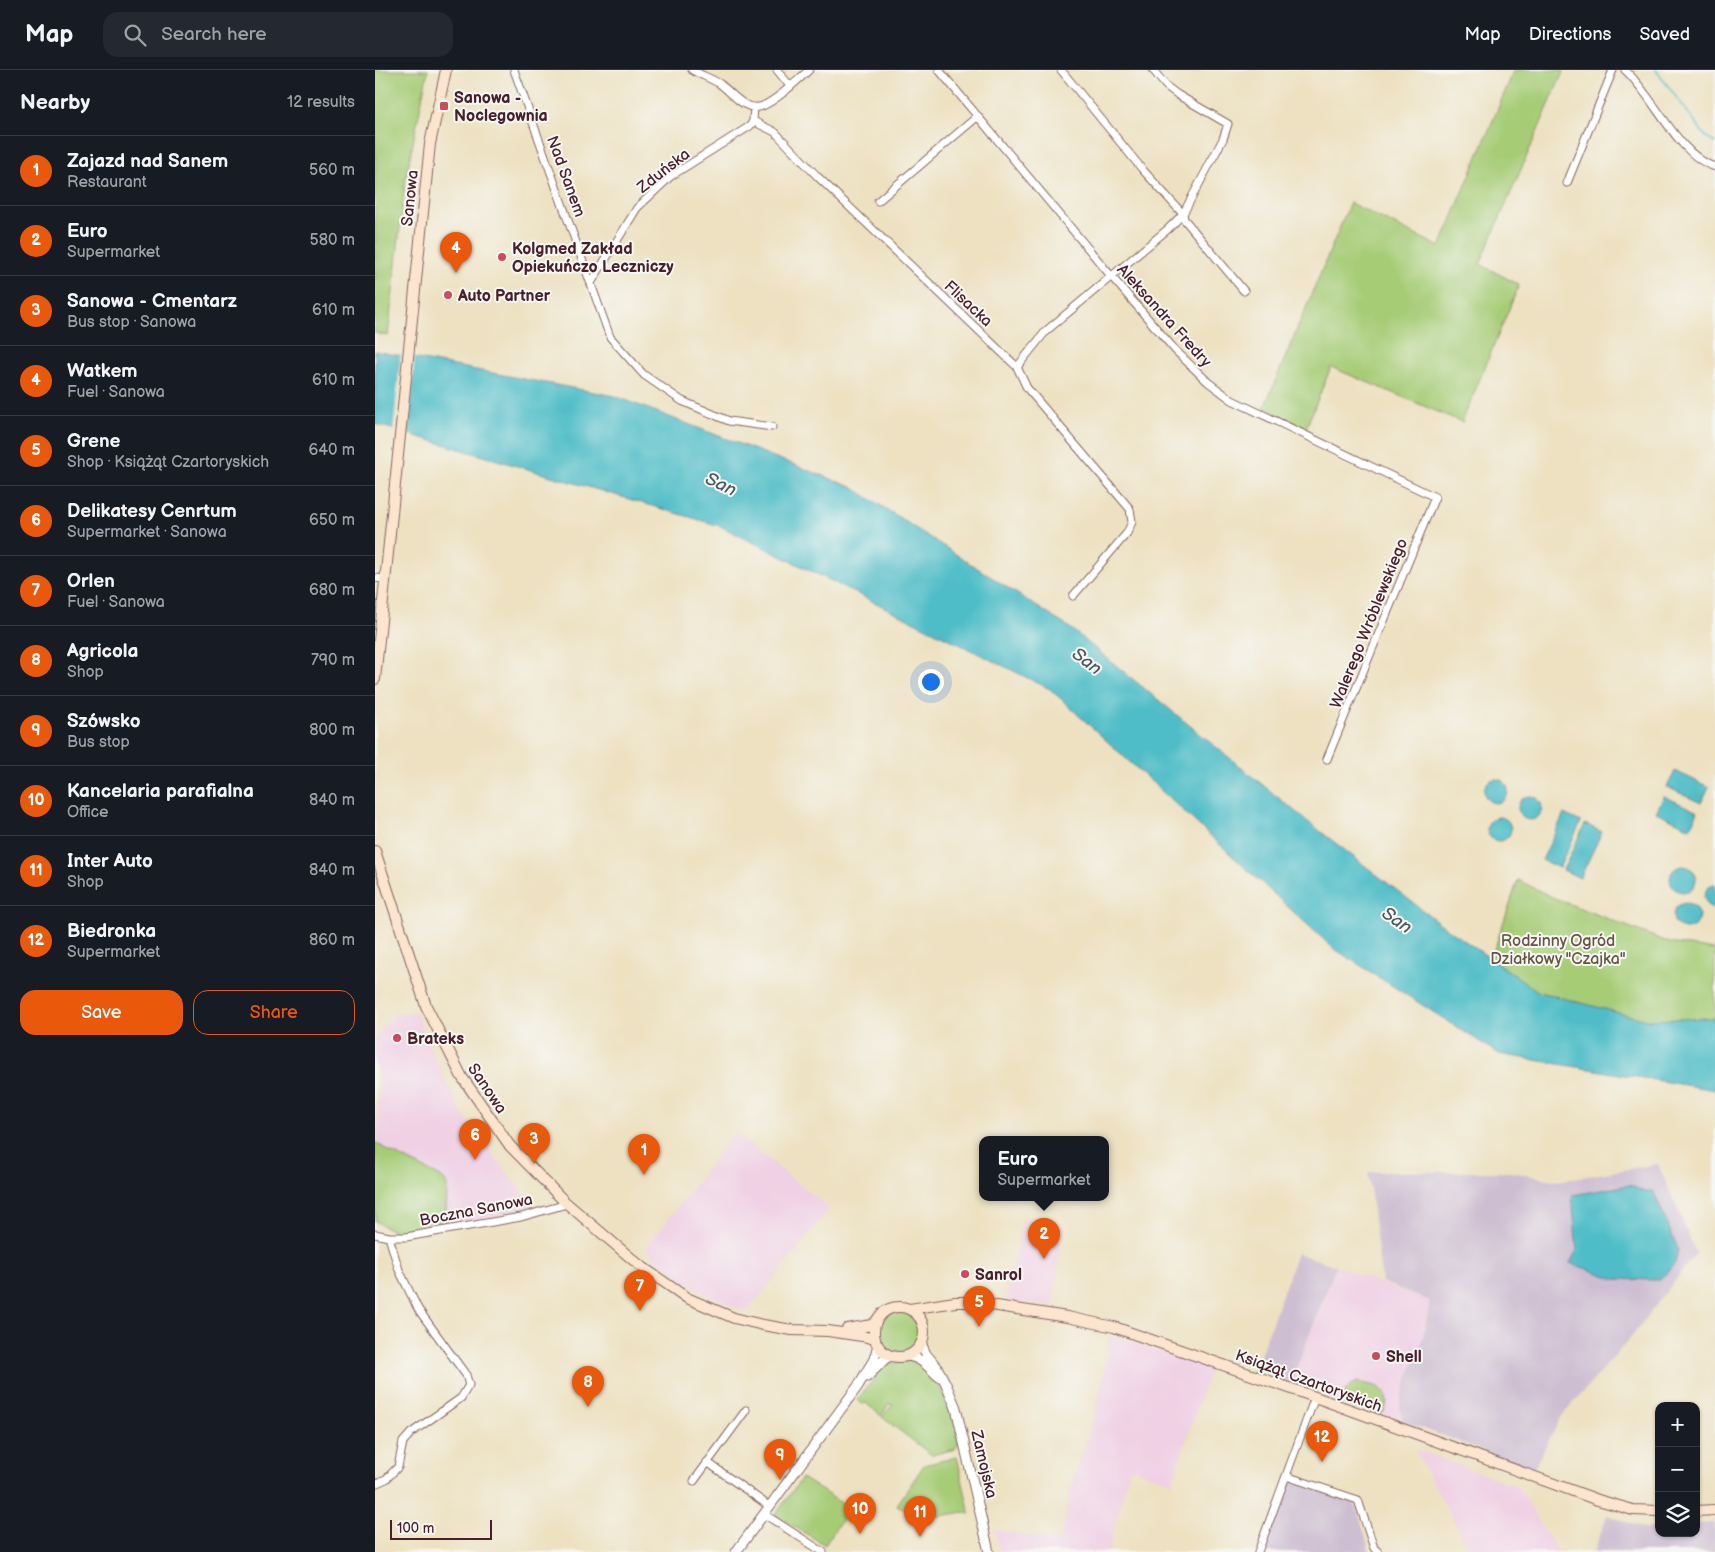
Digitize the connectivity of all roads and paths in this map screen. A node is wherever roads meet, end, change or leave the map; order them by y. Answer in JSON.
{"nodes":[{"id":1,"x":446,"y":70,"type":"edge"},
{"id":2,"x":514,"y":70,"type":"edge"},
{"id":3,"x":692,"y":70,"type":"edge"},
{"id":4,"x":777,"y":70,"type":"edge"},
{"id":5,"x":809,"y":70,"type":"edge"},
{"id":6,"x":939,"y":70,"type":"edge"},
{"id":7,"x":1061,"y":70,"type":"edge"},
{"id":8,"x":1153,"y":70,"type":"edge"},
{"id":9,"x":1613,"y":70,"type":"edge"},
{"id":10,"x":1625,"y":70,"type":"edge"},
{"id":11,"x":790,"y":86,"type":"junction"},
{"id":12,"x":754,"y":107,"type":"junction"},
{"id":13,"x":978,"y":116,"type":"junction"},
{"id":14,"x":753,"y":121,"type":"junction"},
{"id":15,"x":1715,"y":167,"type":"edge"},
{"id":16,"x":1567,"y":183,"type":"dead end"},
{"id":17,"x":878,"y":200,"type":"dead end"},
{"id":18,"x":1183,"y":214,"type":"junction"},
{"id":19,"x":1111,"y":276,"type":"junction"},
{"id":20,"x":591,"y":283,"type":"junction"},
{"id":21,"x":1244,"y":291,"type":"dead end"},
{"id":22,"x":1017,"y":367,"type":"junction"},
{"id":23,"x":772,"y":427,"type":"dead end"},
{"id":24,"x":1435,"y":497,"type":"joint"},
{"id":25,"x":380,"y":578,"type":"edge"},
{"id":26,"x":1073,"y":596,"type":"dead end"},
{"id":27,"x":375,"y":679,"type":"edge"},
{"id":28,"x":1327,"y":759,"type":"dead end"},
{"id":29,"x":375,"y":851,"type":"edge"},
{"id":30,"x":567,"y":1204,"type":"junction"},
{"id":31,"x":375,"y":1234,"type":"edge"},
{"id":32,"x":389,"y":1237,"type":"junction"},
{"id":33,"x":943,"y":1304,"type":"junction"},
{"id":34,"x":910,"y":1309,"type":"junction"},
{"id":35,"x":876,"y":1321,"type":"junction"},
{"id":36,"x":923,"y":1325,"type":"junction"},
{"id":37,"x":828,"y":1332,"type":"junction"},
{"id":38,"x":876,"y":1342,"type":"junction"},
{"id":39,"x":921,"y":1343,"type":"junction"},
{"id":40,"x":892,"y":1356,"type":"junction"},
{"id":41,"x":907,"y":1356,"type":"junction"},
{"id":42,"x":946,"y":1384,"type":"junction"},
{"id":43,"x":859,"y":1386,"type":"junction"},
{"id":44,"x":1315,"y":1397,"type":"junction"},
{"id":45,"x":746,"y":1410,"type":"dead end"},
{"id":46,"x":707,"y":1462,"type":"junction"},
{"id":47,"x":1286,"y":1476,"type":"junction"},
{"id":48,"x":693,"y":1480,"type":"dead end"},
{"id":49,"x":375,"y":1484,"type":"edge"},
{"id":50,"x":767,"y":1510,"type":"junction"},
{"id":51,"x":1715,"y":1510,"type":"edge"},
{"id":52,"x":1655,"y":1511,"type":"edge"},
{"id":53,"x":1700,"y":1511,"type":"edge"},
{"id":54,"x":736,"y":1552,"type":"edge"},
{"id":55,"x":823,"y":1552,"type":"edge"},
{"id":56,"x":989,"y":1552,"type":"edge"},
{"id":57,"x":1258,"y":1552,"type":"edge"},
{"id":58,"x":1378,"y":1552,"type":"edge"}],
"edges":[{"from":1,"to":25,"type":"main road","name":"Sanowa"},
{"from":2,"to":20,"type":"street","name":"Nad Sanem"},
{"from":3,"to":12,"type":"street"},
{"from":4,"to":11,"type":"street"},
{"from":5,"to":11,"type":"street"},
{"from":6,"to":13,"type":"street","name":"Aleksandra Fredry"},
{"from":7,"to":18,"type":"street"},
{"from":8,"to":18,"type":"street"},
{"from":9,"to":16,"type":"street"},
{"from":10,"to":15,"type":"street"},
{"from":11,"to":12,"type":"street"},
{"from":12,"to":14,"type":"street"},
{"from":13,"to":17,"type":"street"},
{"from":13,"to":19,"type":"street","name":"Aleksandra Fredry"},
{"from":14,"to":20,"type":"street","name":"Zduńska"},
{"from":14,"to":22,"type":"street","name":"Flisacka"},
{"from":18,"to":19,"type":"street"},
{"from":18,"to":21,"type":"street"},
{"from":19,"to":22,"type":"street"},
{"from":19,"to":24,"type":"street","name":"Aleksandra Fredry"},
{"from":20,"to":23,"type":"street","name":"Nad Sanem"},
{"from":22,"to":26,"type":"street","name":"Flisacka"},
{"from":24,"to":28,"type":"street","name":"Walerego Wróblewskiego"},
{"from":25,"to":27,"type":"main road"},
{"from":29,"to":30,"type":"main road","name":"Sanowa"},
{"from":30,"to":32,"type":"street","name":"Boczna Sanowa"},
{"from":30,"to":37,"type":"main road","name":"Sanowa"},
{"from":31,"to":32,"type":"street","name":"Boczna Sanowa"},
{"from":32,"to":49,"type":"street"},
{"from":33,"to":34,"type":"main road","name":"Książąt Czartoryskich"},
{"from":33,"to":36,"type":"main road"},
{"from":33,"to":44,"type":"main road","name":"Książąt Czartoryskich"},
{"from":34,"to":35,"type":"main road"},
{"from":34,"to":36,"type":"main road"},
{"from":35,"to":37,"type":"main road"},
{"from":35,"to":38,"type":"main road"},
{"from":36,"to":39,"type":"main road"},
{"from":37,"to":38,"type":"main road"},
{"from":38,"to":40,"type":"main road"},
{"from":38,"to":43,"type":"street"},
{"from":39,"to":41,"type":"main road"},
{"from":39,"to":42,"type":"street","name":"Zamojska"},
{"from":40,"to":41,"type":"main road"},
{"from":40,"to":43,"type":"street"},
{"from":41,"to":42,"type":"street","name":"Zamojska"},
{"from":42,"to":56,"type":"street","name":"Zamojska"},
{"from":43,"to":50,"type":"street"},
{"from":44,"to":47,"type":"street"},
{"from":44,"to":52,"type":"main road","name":"Książąt Czartoryskich"},
{"from":45,"to":46,"type":"street"},
{"from":46,"to":48,"type":"street"},
{"from":46,"to":50,"type":"street"},
{"from":47,"to":57,"type":"street"},
{"from":47,"to":58,"type":"street"},
{"from":50,"to":54,"type":"street"},
{"from":50,"to":55,"type":"street"},
{"from":51,"to":53,"type":"main road"}]}
